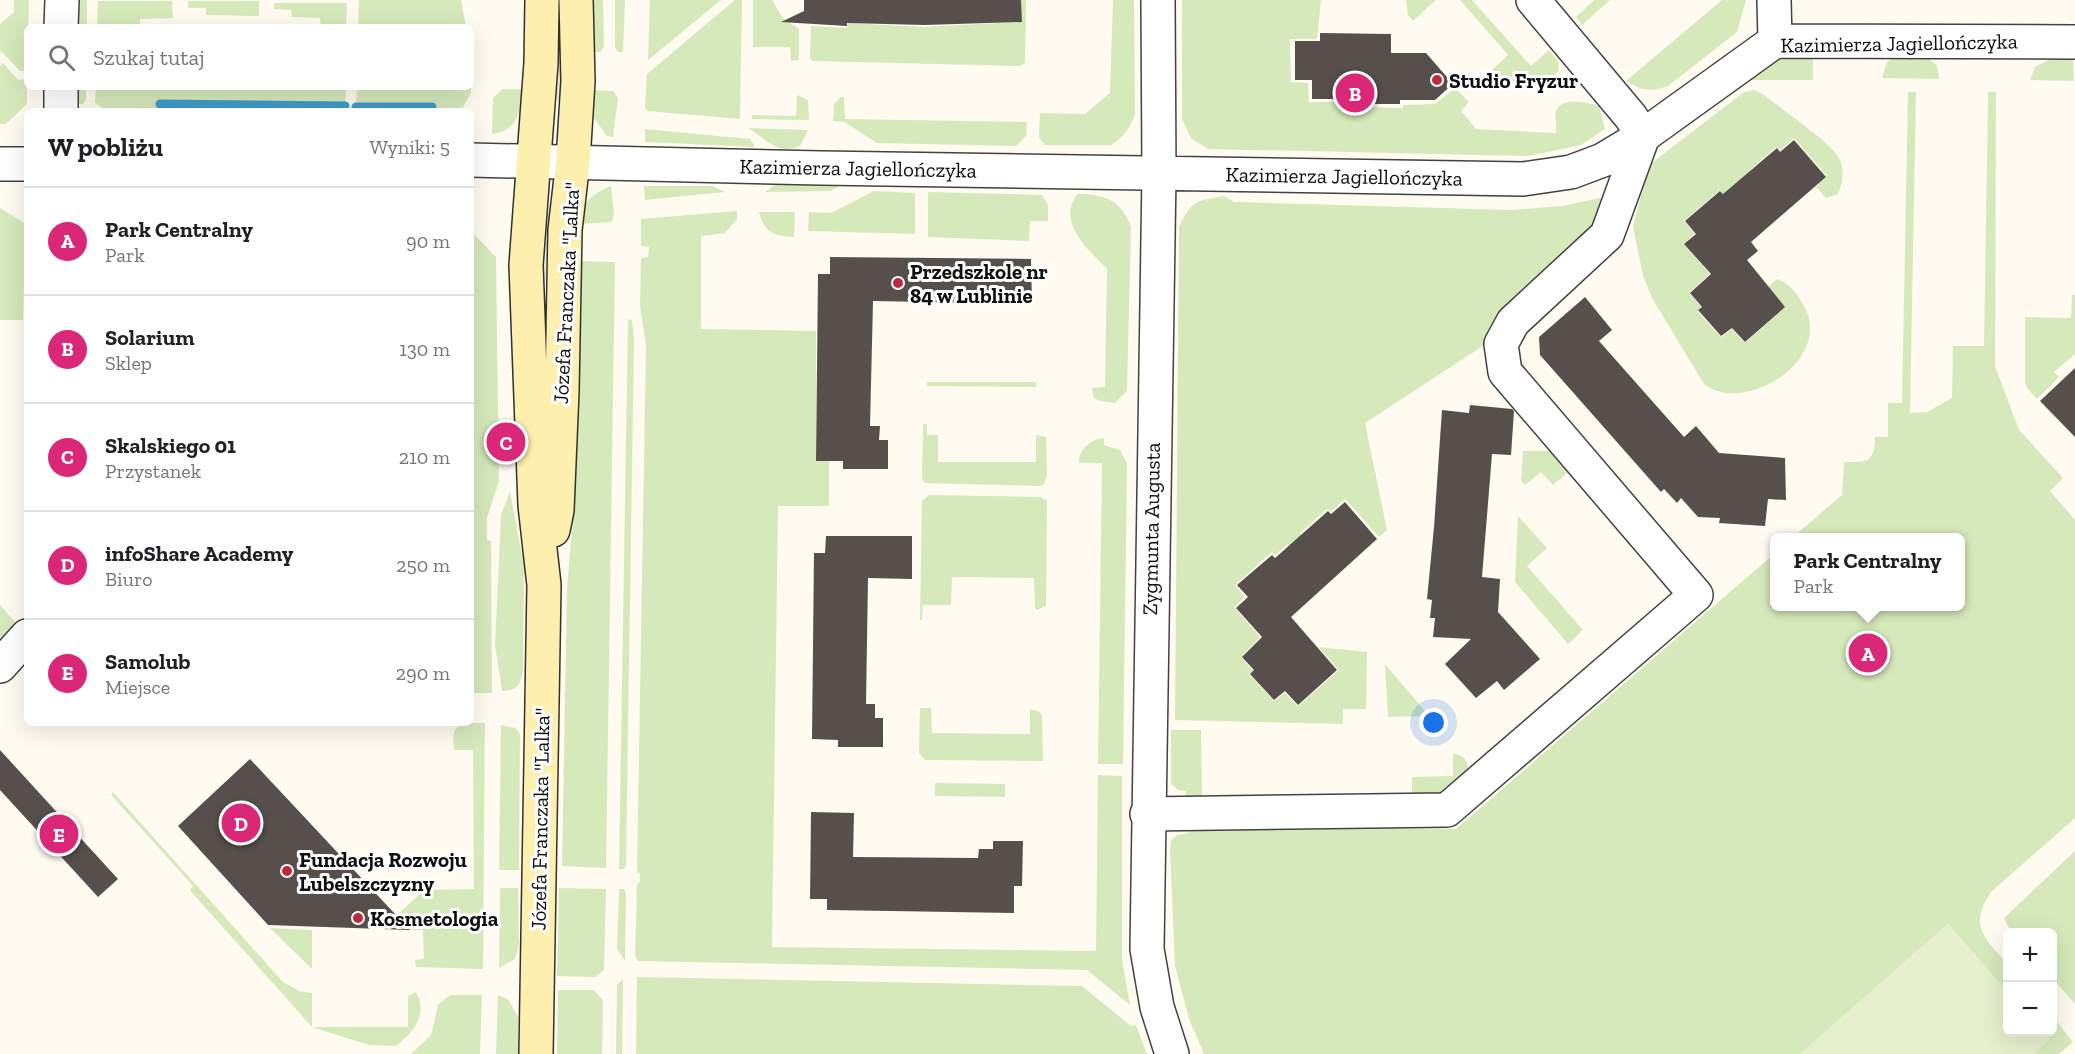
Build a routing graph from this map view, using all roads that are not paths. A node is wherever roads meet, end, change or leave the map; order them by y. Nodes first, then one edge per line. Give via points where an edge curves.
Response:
1 (62, 0) edge
2 (542, 0) edge
3 (576, 0) edge
4 (1158, 0) edge
5 (1533, 0) edge
6 (1774, 0) edge
7 (62, 24) edge
8 (1775, 41) junction
9 (2075, 42) edge
10 (61, 90) edge
11 (60, 108) edge
12 (1643, 136) junction
13 (474, 159) edge
14 (532, 160) junction
15 (573, 161) junction
16 (0, 164) edge
17 (24, 164) edge
18 (1159, 174) junction
19 (544, 585) junction
20 (24, 639) edge
21 (0, 666) edge
22 (1147, 814) junction
23 (536, 1054) edge
24 (1172, 1054) edge

1 - 7 street
2 - 14 street, Józefa Franczaka "Lalka"
3 - 15 street, Józefa Franczaka "Lalka" via 578,81
4 - 18 street, Zygmunta Augusta
5 - 12 street
6 - 8 street
8 - 9 street, Kazimierza Jagiellończyka
8 - 12 street, Kazimierza Jagiellończyka
10 - 11 street
12 - 18 street, Kazimierza Jagiellończyka via 1603,160 1571,172 1523,179
12 - 22 street via 1607,236 1513,322 1501,344 1505,372 1696,596 1447,810
13 - 14 street, Kazimierza Jagiellończyka
14 - 15 street, Kazimierza Jagiellończyka
14 - 19 street, Józefa Franczaka "Lalka" via 527,300 535,505
15 - 18 street, Kazimierza Jagiellończyka
15 - 19 street, Józefa Franczaka "Lalka" via 565,230 557,510
16 - 17 street
18 - 22 street, Zygmunta Augusta
19 - 23 street, Józefa Franczaka "Lalka"
20 - 21 street
22 - 24 street, Zygmunta Augusta via 1147,949 1157,1007

